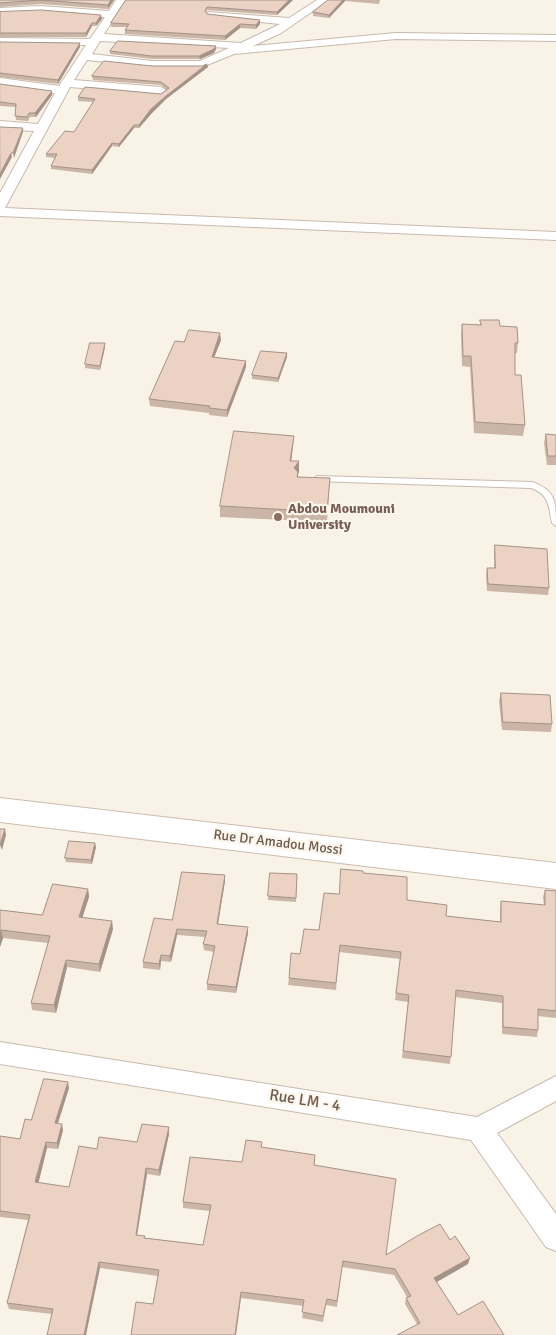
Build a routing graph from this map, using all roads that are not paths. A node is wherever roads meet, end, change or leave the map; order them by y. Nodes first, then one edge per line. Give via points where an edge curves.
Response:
1 (121, 0) edge
2 (324, 0) edge
3 (0, 10) edge
4 (112, 14) junction
5 (212, 14) edge
6 (291, 22) junction
7 (556, 38) edge
8 (94, 39) junction
9 (0, 42) edge
10 (238, 49) junction
11 (83, 56) junction
12 (0, 82) edge
13 (64, 86) junction
14 (161, 91) edge
15 (0, 125) edge
16 (42, 128) junction
17 (0, 206) edge
18 (0, 212) edge
19 (556, 236) edge
20 (309, 479) edge
21 (556, 523) edge
22 (0, 810) edge
23 (556, 876) edge
24 (0, 1053) edge
25 (556, 1088) edge
26 (479, 1129) junction
27 (556, 1237) edge

1 - 4 street
2 - 6 street
3 - 4 street via 41,8
4 - 8 street
5 - 6 street
6 - 10 street
7 - 10 street via 396,36
8 - 9 street
8 - 10 street via 210,43
8 - 11 street
10 - 11 street via 198,65 152,64
11 - 13 street
12 - 13 street
13 - 14 street
13 - 16 street
15 - 16 street
16 - 17 street
18 - 19 street
20 - 21 lane via 532,484 549,492
22 - 23 street, Rue Dr Amadou Mossi
24 - 26 street, Rue LM - 4
25 - 26 street
26 - 27 street

